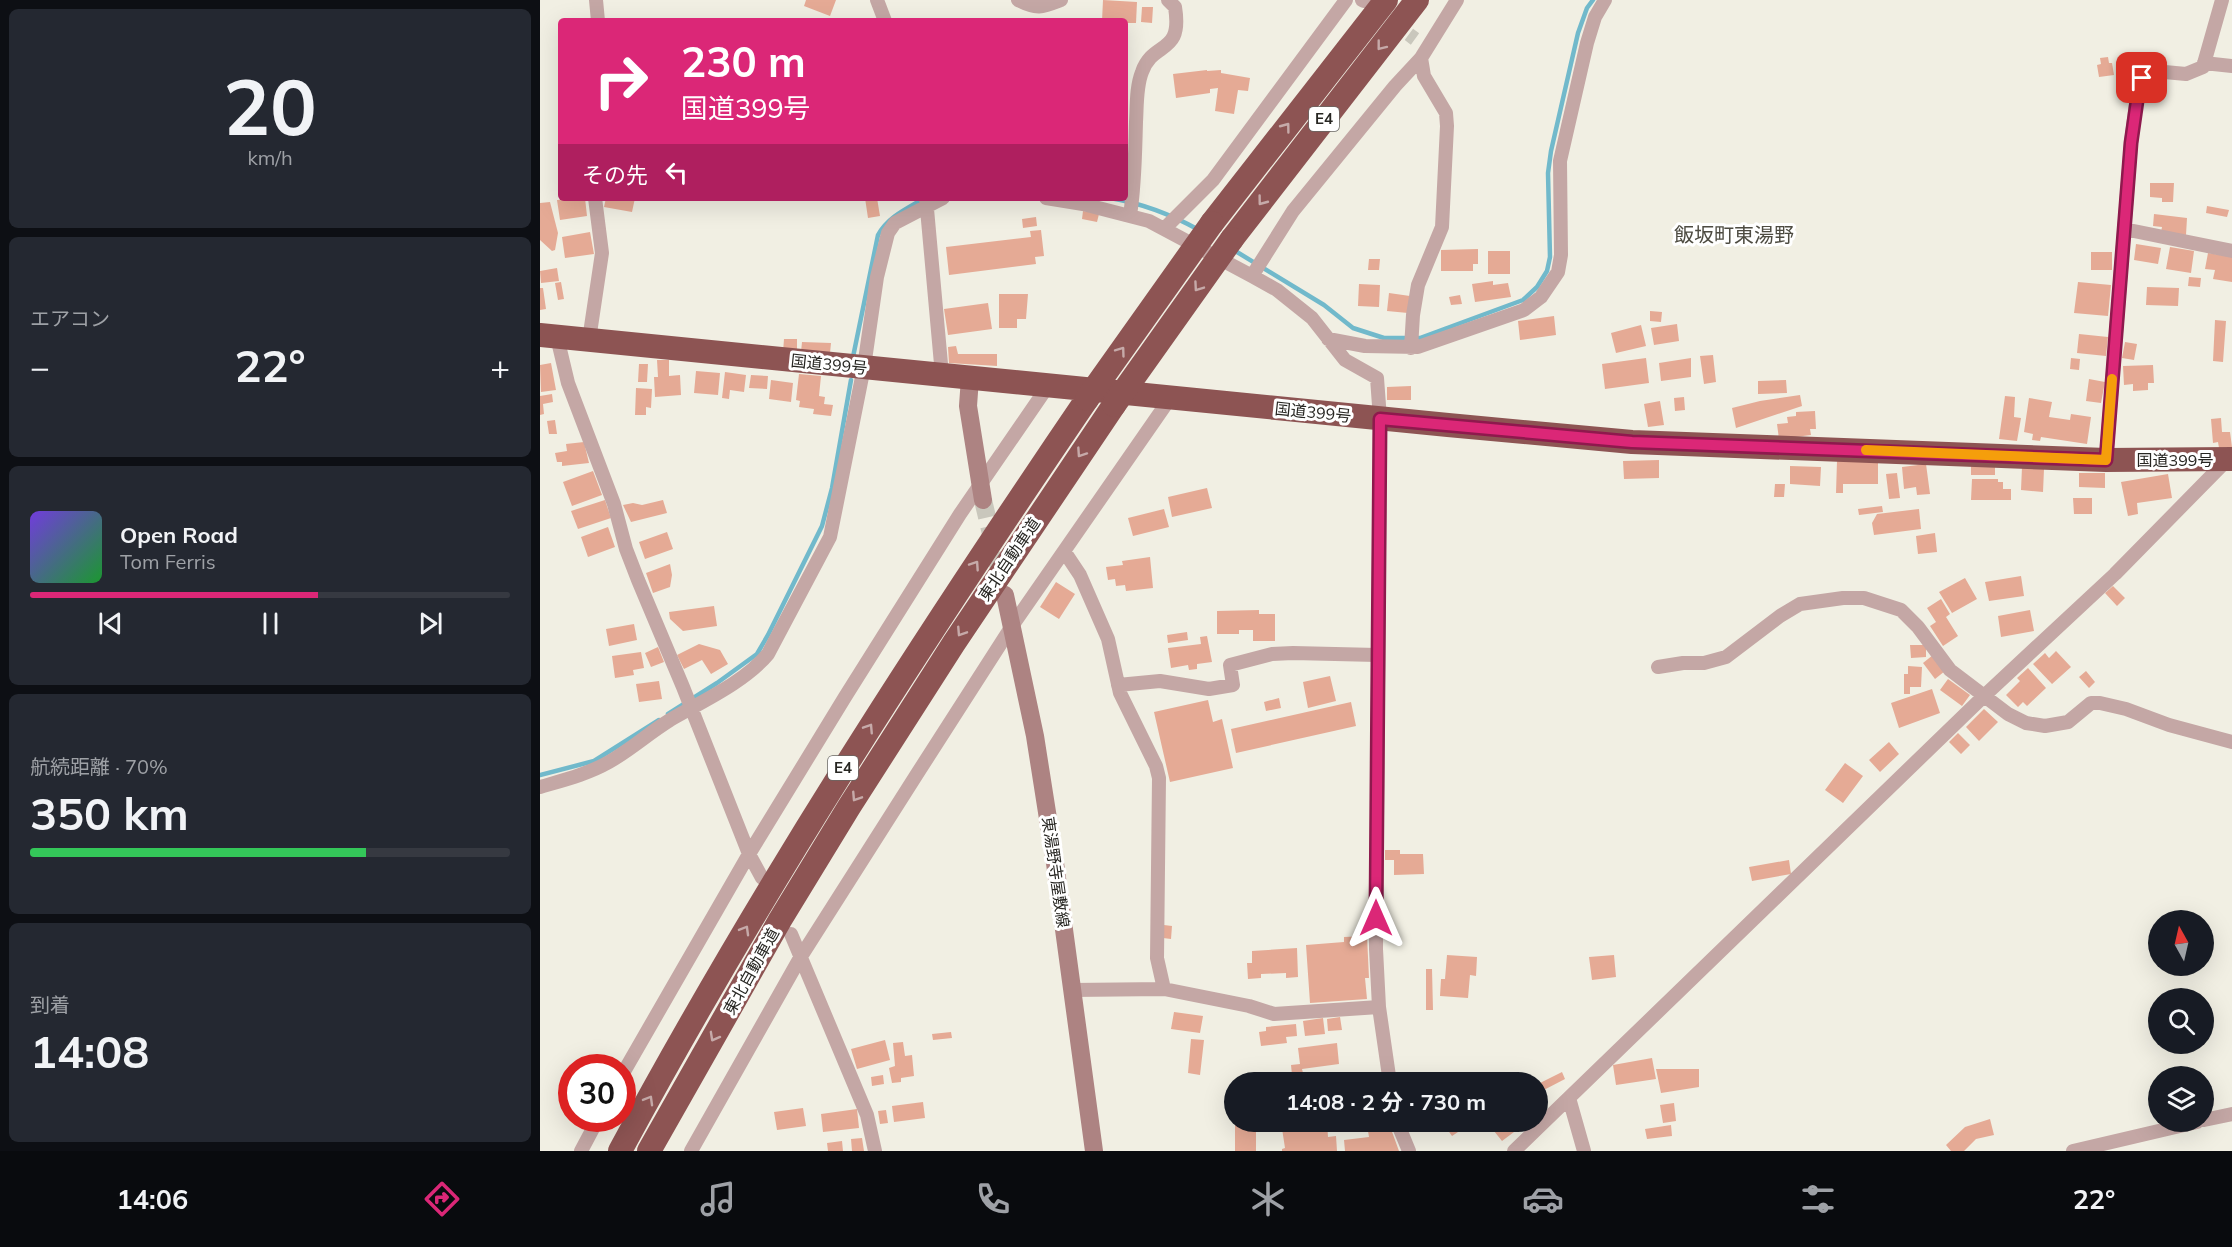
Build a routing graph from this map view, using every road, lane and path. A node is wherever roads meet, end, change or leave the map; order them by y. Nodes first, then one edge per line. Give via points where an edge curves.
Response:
1 (596, 0) edge
2 (878, 0) edge
3 (1018, 0) edge
4 (1061, 0) edge
5 (1168, 0) edge
6 (1346, 0) edge
7 (1371, 0) edge
8 (1417, 0) edge
9 (1457, 0) edge
10 (1605, 0) edge
11 (2222, 0) edge
12 (598, 18) edge
13 (884, 18) edge
14 (1415, 39) tunnel mouth
15 (1424, 53) junction
16 (2204, 63) junction
17 (2232, 66) edge
18 (595, 201) edge
19 (1074, 201) edge
20 (926, 202) edge
21 (1131, 207) junction
22 (1166, 226) junction
23 (2124, 229) junction
24 (2232, 251) edge
25 (1256, 269) junction
26 (549, 336) edge
27 (1328, 339) junction
28 (589, 340) junction
29 (1411, 340) junction
30 (864, 367) junction
31 (942, 375) junction
32 (970, 378) junction
33 (1048, 386) junction
34 (1171, 398) junction
35 (1380, 419) junction
36 (2229, 459) edge
37 (2106, 460) junction
38 (982, 494) junction
39 (1064, 551) junction
40 (1005, 595) tunnel mouth
41 (1012, 626) junction
42 (1377, 655) junction
43 (1658, 667) dead end
44 (1118, 685) junction
45 (1984, 696) junction
46 (691, 707) junction
47 (2232, 742) edge
48 (540, 787) edge
49 (749, 854) junction
50 (762, 878) dead end
51 (792, 934) dead end
52 (800, 958) junction
53 (1164, 989) junction
54 (1072, 990) junction
55 (1379, 1007) junction
56 (634, 1054) edge
57 (1388, 1072) edge
58 (1569, 1098) junction
59 (2232, 1114) edge
60 (2214, 1118) edge
61 (591, 1132) edge
62 (1401, 1132) edge
63 (2154, 1132) edge
64 (581, 1151) edge
65 (620, 1151) edge
66 (650, 1151) edge
67 (691, 1151) edge
68 (875, 1151) edge
69 (1094, 1151) edge
70 (1409, 1151) edge
71 (1514, 1151) edge
72 (1584, 1151) edge
73 (2073, 1151) edge

1 - 12 street
2 - 13 street
3 - 4 street via 1042,8
5 - 21 street via 1175,7 1176,34 1142,71
6 - 22 street via 1213,180
65 -> 7 highway, 東北自動車道 / E4, bridge via 763,898 931,630 1087,399
8 -> 66 highway, 東北自動車道 / E4, bridge via 1232,239 991,586 780,920
9 - 15 street
10 - 29 street via 1587,43 1560,161 1558,272 1541,297 1524,310 1431,343
11 - 16 street
14 - 15 street
15 - 25 street via 1293,211
15 - 29 street via 1424,76 1446,113 1447,126 1442,227 1418,285
16 - 17 street
16 - 23 street via 2195,72 2154,71 2142,78 2133,123
18 - 28 street via 602,254
19 - 21 street
20 - 30 street via 895,223 888,233 877,277
20 - 31 street
21 - 22 street via 1149,221
22 - 25 street
23 - 24 street
23 - 37 street
25 - 27 street via 1312,318
26 - 28 highway, 国道399号
26 - 46 street via 610,493 626,549
27 - 29 street via 1365,346
27 - 35 street via 1345,360 1377,378
28 - 30 highway, 国道399号
30 - 31 highway, 国道399号
30 - 46 street via 830,537 812,576 761,663
31 - 32 highway, 国道399号
32 - 33 highway, 国道399号
32 - 38 main road via 968,406
33 - 34 highway, 国道399号
33 - 38 street
34 - 35 highway, 国道399号
34 - 39 street
35 - 37 highway, 国道399号 via 1632,442
35 - 42 street
36 - 37 highway, 国道399号
36 - 45 street via 2115,574
38 - 49 street via 960,514
39 - 41 street
39 - 44 street via 1080,575 1108,639
40 - 41 main road, 東湯野寺屋敷線
41 - 52 street
41 - 54 main road, 東湯野寺屋敷線 via 1037,748
42 - 44 street via 1272,654 1230,665 1233,685 1209,689 1160,681
42 - 55 street
43 - 45 street via 1726,657 1800,604 1864,598 1900,610 1950,670
44 - 53 street via 1159,778 1157,958
45 - 47 street via 2026,723 2044,726 2068,722 2091,703 2100,702
45 - 58 street
46 - 48 street via 608,763
46 - 49 street
49 - 50 street
49 - 56 street
51 - 52 street
52 - 67 street
52 - 68 street via 867,1115
53 - 54 street
53 - 55 street via 1274,1014
54 - 69 main road, 東湯野寺屋敷線
55 - 57 street
58 - 71 street
58 - 72 street
59 - 60 street
61 - 64 street
62 - 70 street
63 - 73 street

